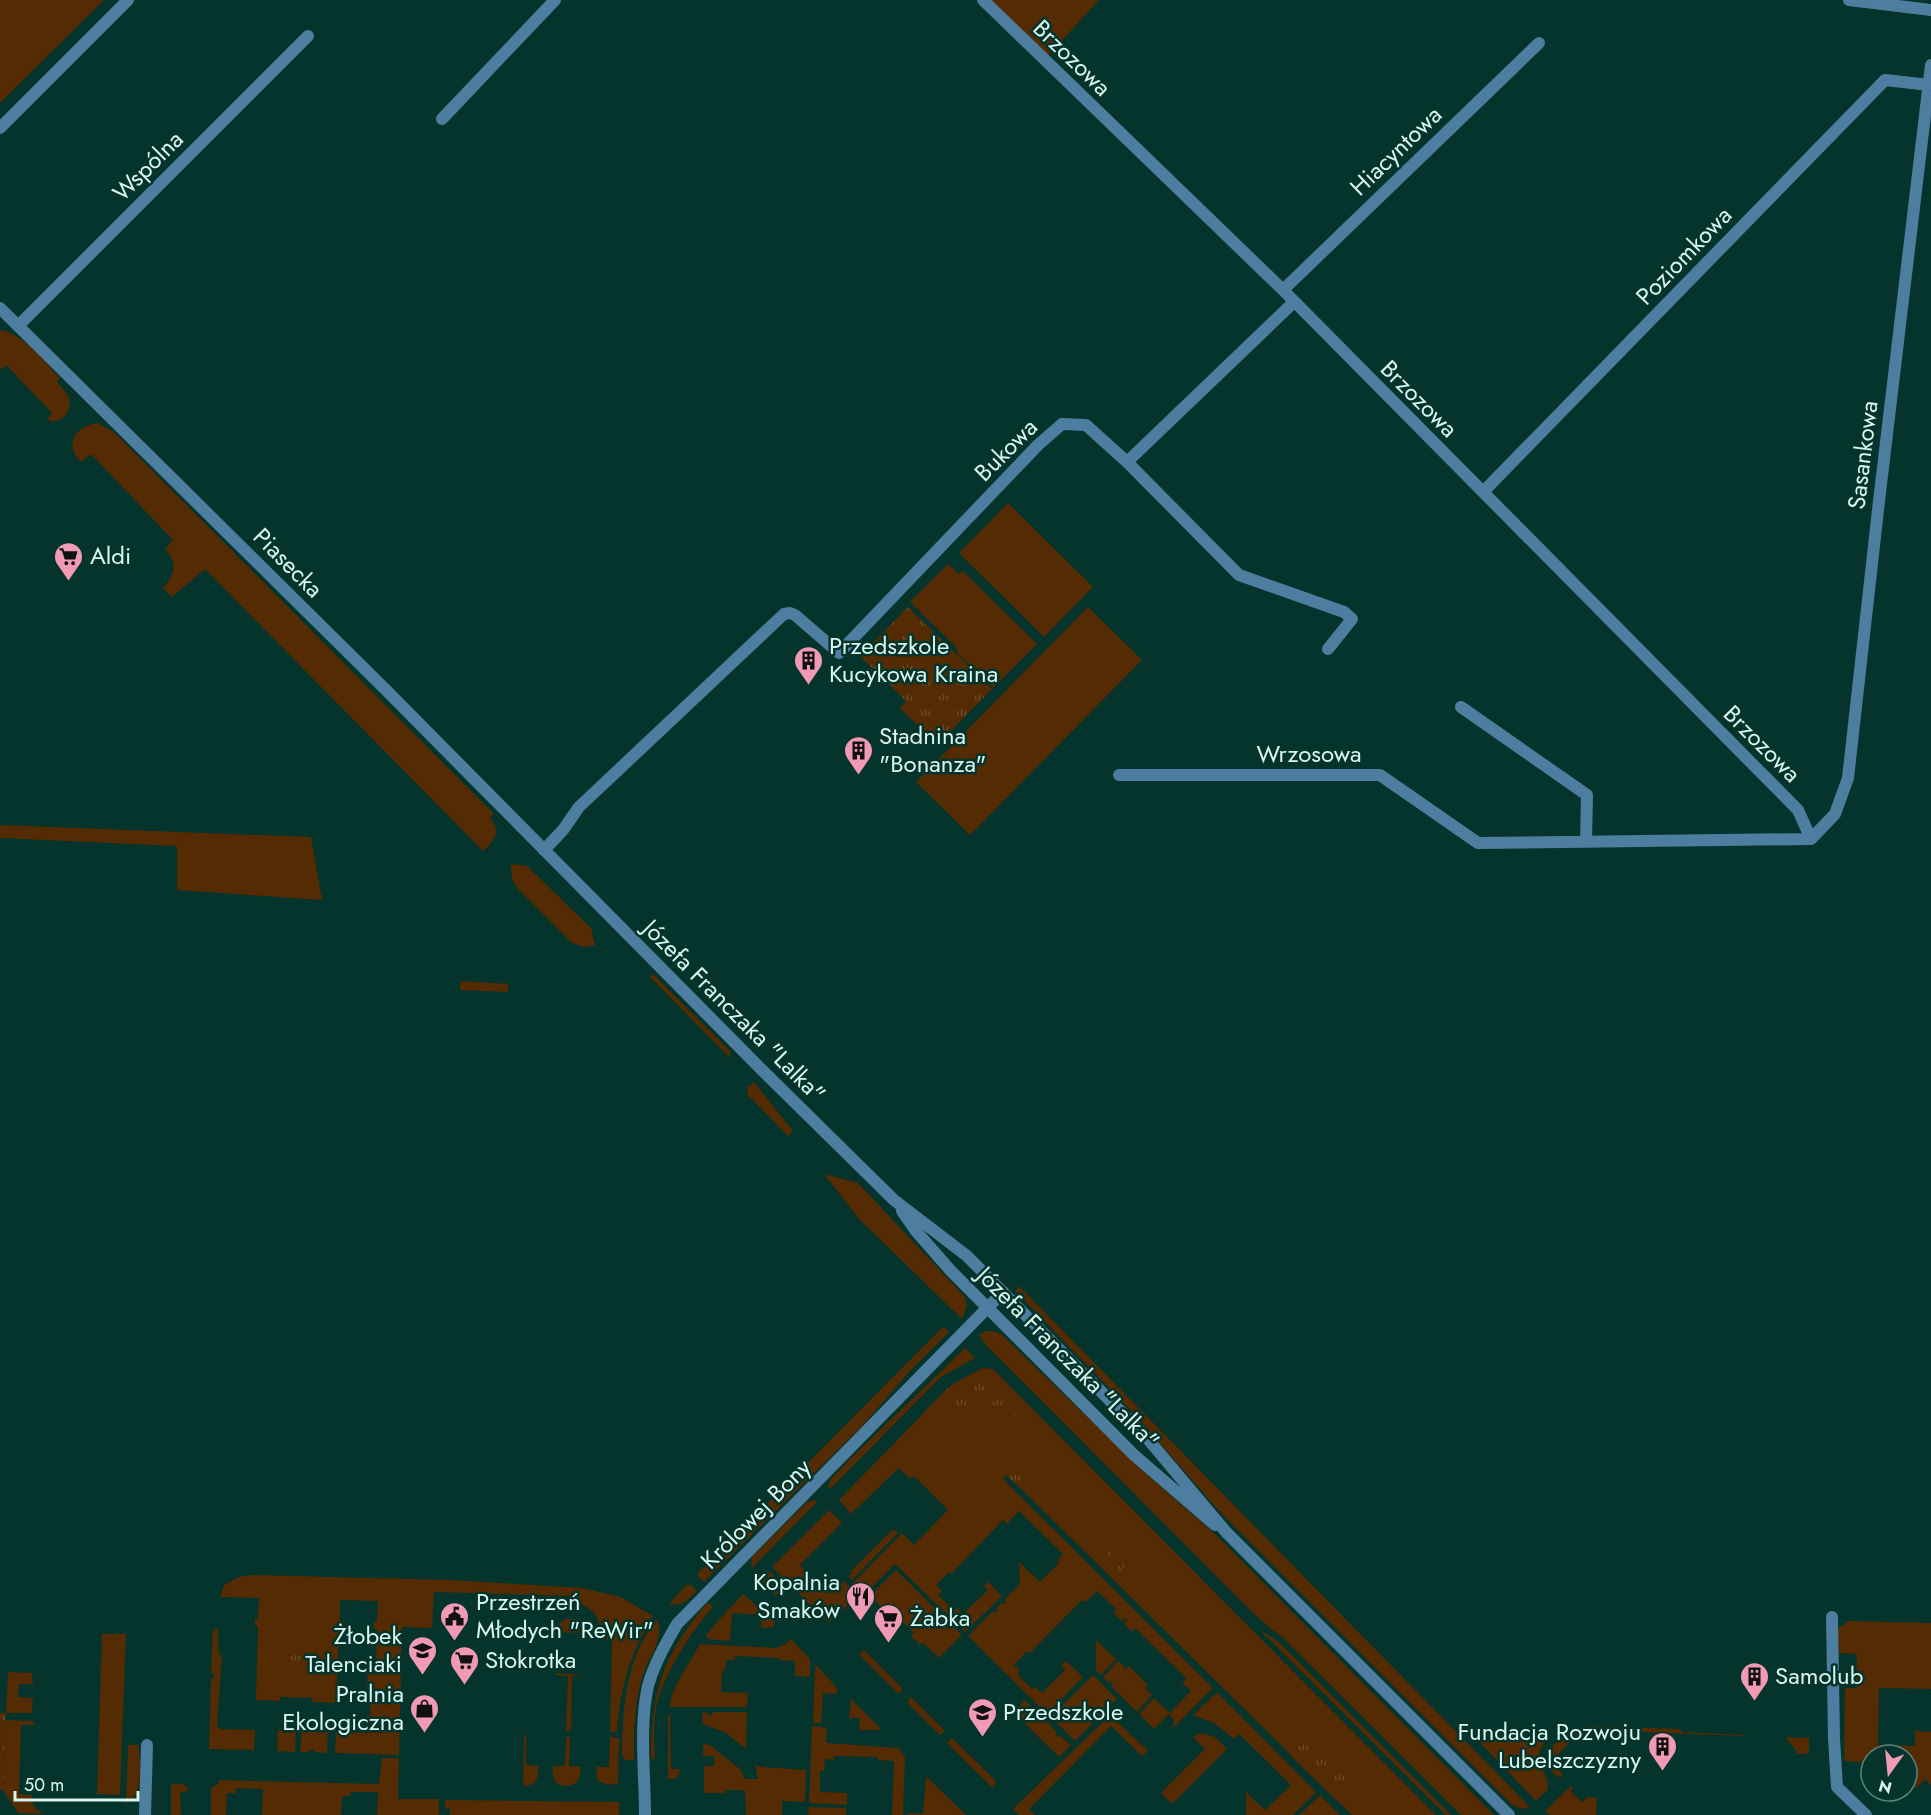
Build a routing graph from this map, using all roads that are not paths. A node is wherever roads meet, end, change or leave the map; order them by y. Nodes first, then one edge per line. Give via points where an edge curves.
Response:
1 (129, 0) edge
2 (555, 0) edge
3 (983, 0) edge
4 (1849, 0) edge
5 (1931, 10) edge
6 (308, 36) dead end
7 (1539, 43) dead end
8 (1931, 65) edge
9 (1929, 85) junction
10 (442, 119) dead end
11 (0, 128) edge
12 (1283, 290) junction
13 (1294, 302) junction
14 (0, 308) edge
15 (18, 326) junction
16 (1127, 462) junction
17 (1482, 492) junction
18 (1328, 649) dead end
19 (1461, 707) dead end
20 (1119, 775) dead end
21 (1811, 839) junction
22 (1586, 842) junction
23 (544, 850) junction
24 (894, 1200) junction
25 (1003, 1292) junction
26 (987, 1308) junction
27 (1226, 1532) junction
28 (1832, 1617) dead end
29 (147, 1745) dead end
30 (145, 1815) edge
31 (645, 1815) edge
32 (1509, 1815) edge
33 (1866, 1815) edge

1 - 11 street
2 - 10 street
3 - 12 street, Brzozowa
4 - 5 street
6 - 15 street, Wspólna
7 - 12 street, Hiacyntowa
8 - 9 street, Sasankowa
9 - 17 street, Poziomkowa via 1885,80
9 - 21 street, Sasankowa via 1848,778 1835,814
12 - 13 street, Brzozowa
13 - 16 street
13 - 17 street, Brzozowa
14 - 15 street, Piasecka
15 - 23 street, Piasecka
16 - 18 street, Bukowa via 1239,575 1344,612 1353,619
16 - 23 street, Bukowa via 1086,425 1062,424 838,653 795,615 784,614 579,807
17 - 21 street, Brzozowa via 1798,810
19 - 22 street via 1587,795
20 - 22 street, Wrzosowa via 1380,775 1479,843
21 - 22 street, Wrzosowa
23 - 24 street, Józefa Franczaka "Lalka"
24 - 25 street, Józefa Franczaka "Lalka" via 967,1256
24 - 26 street, Józefa Franczaka "Lalka" via 916,1231
25 - 26 street, Królowej Bony
25 - 27 street, Józefa Franczaka "Lalka" via 1147,1438
26 - 27 street, Józefa Franczaka "Lalka" via 1134,1455
26 - 31 street, Królowej Bony via 677,1624 658,1658 648,1687 644,1718
27 - 32 street, Józefa Franczaka "Lalka"
28 - 33 street via 1837,1787
29 - 30 street

